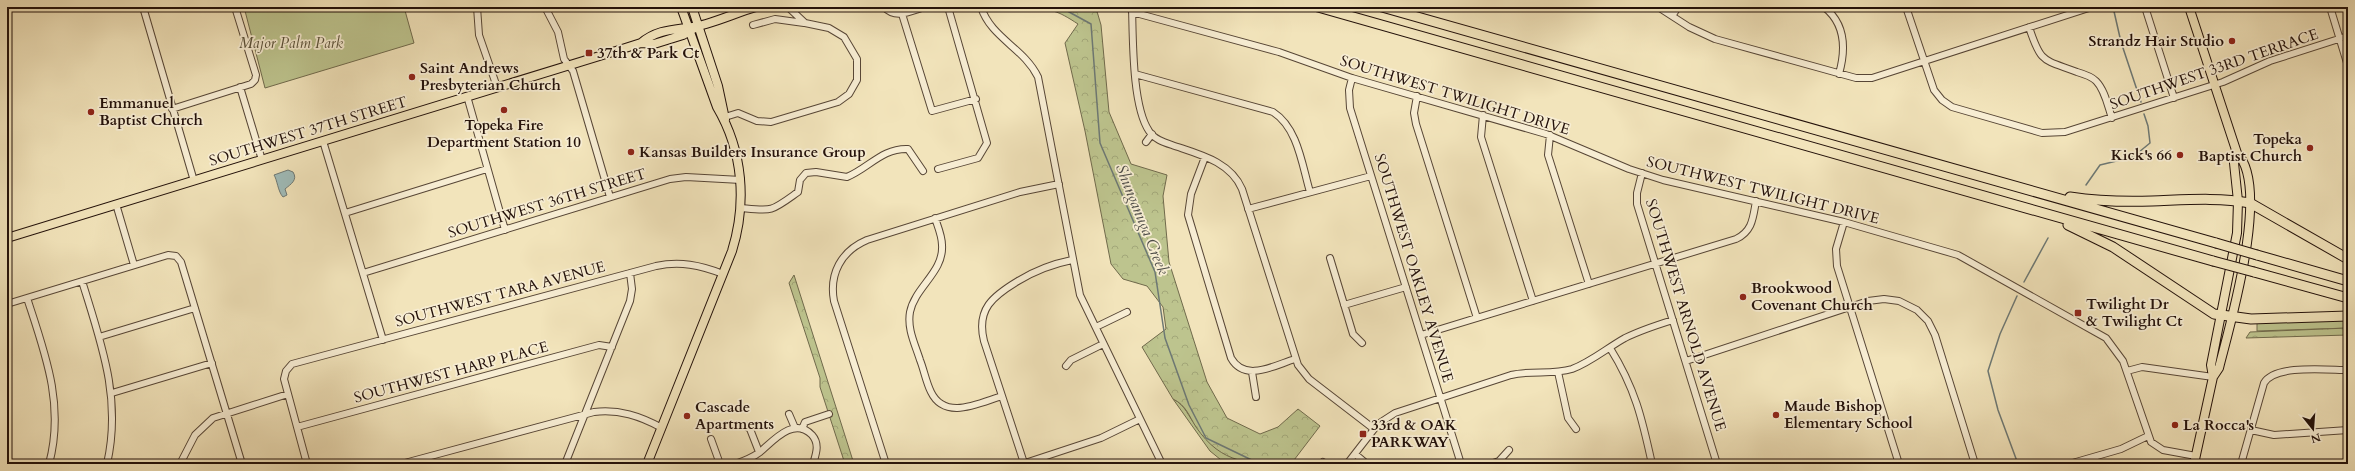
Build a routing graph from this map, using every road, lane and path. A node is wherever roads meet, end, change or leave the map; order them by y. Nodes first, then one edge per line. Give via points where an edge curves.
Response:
1 (48, 7) edge
2 (66, 7) edge
3 (143, 7) edge
4 (235, 7) edge
5 (477, 7) edge
6 (545, 7) edge
7 (681, 7) edge
8 (692, 7) edge
9 (756, 7) edge
10 (788, 7) edge
11 (884, 7) edge
12 (925, 7) edge
13 (948, 7) edge
14 (981, 7) edge
15 (1318, 7) edge
16 (1382, 7) edge
17 (1658, 7) edge
18 (1678, 7) edge
19 (1824, 7) edge
20 (1906, 7) edge
21 (2092, 7) edge
22 (2145, 7) edge
23 (2189, 7) edge
24 (2330, 7) edge
25 (1132, 9) edge
26 (902, 14) junction
27 (1672, 16) junction
28 (808, 24) junction
29 (753, 25) dead end
30 (698, 26) junction
31 (2029, 27) junction
32 (689, 29) junction
33 (2348, 36) edge
34 (2340, 39) junction
35 (1924, 62) junction
36 (569, 65) junction
37 (2348, 66) edge
38 (1136, 74) junction
39 (1839, 74) junction
40 (1352, 78) junction
41 (2214, 85) junction
42 (240, 87) junction
43 (497, 87) junction
44 (467, 96) junction
45 (1417, 96) junction
46 (2174, 98) junction
47 (976, 99) junction
48 (172, 109) junction
49 (1482, 115) junction
50 (2112, 118) junction
51 (725, 119) junction
52 (1152, 134) junction
53 (1550, 135) junction
54 (323, 141) junction
55 (1146, 142) dead end
56 (2237, 153) junction
57 (1205, 157) junction
58 (262, 160) junction
59 (487, 169) junction
60 (938, 169) dead end
61 (923, 171) dead end
62 (1642, 173) junction
63 (1371, 176) junction
64 (741, 180) junction
65 (194, 181) junction
66 (1059, 184) junction
67 (2025, 190) junction
68 (1310, 192) junction
69 (610, 197) junction
70 (1756, 201) junction
71 (2238, 201) junction
72 (2250, 203) junction
73 (116, 204) junction
74 (2020, 206) junction
75 (741, 208) junction
76 (1248, 209) junction
77 (345, 213) junction
78 (936, 218) junction
79 (1844, 222) junction
80 (505, 230) junction
81 (7, 238) edge
82 (1330, 258) dead end
83 (2348, 259) edge
84 (1072, 260) junction
85 (1656, 264) junction
86 (134, 265) junction
87 (363, 273) junction
88 (630, 273) junction
89 (723, 274) junction
90 (82, 281) junction
91 (2348, 281) edge
92 (1589, 284) junction
93 (1406, 287) junction
94 (27, 298) junction
95 (2348, 298) edge
96 (1533, 301) junction
97 (7, 304) edge
98 (1344, 305) junction
99 (1850, 307) junction
100 (195, 308) junction
101 (1127, 312) dead end
102 (2220, 316) junction
103 (2348, 316) edge
104 (1477, 318) junction
105 (2232, 318) junction
106 (1674, 320) junction
107 (1096, 327) junction
108 (1421, 335) junction
109 (99, 337) junction
110 (383, 340) junction
111 (1362, 343) dead end
112 (1103, 344) junction
113 (612, 347) junction
114 (1610, 348) junction
115 (1295, 359) junction
116 (1686, 361) junction
117 (212, 363) junction
118 (1066, 366) dead end
119 (2348, 370) edge
120 (2127, 371) junction
121 (1252, 372) junction
122 (1558, 372) junction
123 (2213, 377) junction
124 (112, 393) junction
125 (288, 394) junction
126 (1002, 396) junction
127 (1256, 397) dead end
128 (1440, 398) junction
129 (226, 412) junction
130 (585, 414) junction
131 (790, 414) dead end
132 (829, 414) dead end
133 (1140, 419) junction
134 (746, 426) dead end
135 (297, 427) junction
136 (662, 428) junction
137 (794, 428) junction
138 (802, 429) junction
139 (1374, 429) junction
140 (1576, 429) dead end
141 (2251, 430) junction
142 (2348, 430) edge
143 (2148, 436) junction
144 (711, 439) dead end
145 (1509, 450) dead end
146 (759, 452) junction
147 (1354, 454) junction
148 (2195, 460) edge
149 (745, 462) edge
150 (49, 464) edge
151 (107, 464) edge
152 (180, 464) edge
153 (242, 464) edge
154 (307, 464) edge
155 (401, 464) edge
156 (565, 464) edge
157 (647, 464) edge
158 (720, 464) edge
159 (735, 464) edge
160 (813, 464) edge
161 (886, 464) edge
162 (1023, 464) edge
163 (1162, 464) edge
164 (1347, 464) edge
165 (1367, 464) edge
166 (1461, 464) edge
167 (1490, 464) edge
168 (1652, 464) edge
169 (1717, 464) edge
170 (1899, 464) edge
171 (1975, 464) edge
172 (2069, 464) edge
173 (2241, 464) edge

1 - 2 street
3 - 48 street
4 - 42 street via 256,78 251,84
5 - 43 street via 479,36
6 - 36 street via 558,32 564,59
7 - 32 main road
8 - 30 main road
9 - 30 main road, SOUTHWEST 37TH STREET
10 - 28 street via 799,19
11 - 26 street
12 - 26 street
13 - 47 street
14 - 66 street via 998,36 1023,54 1038,77
15 - 74 highway
16 - 67 highway
17 - 27 street
18 - 27 street
19 - 39 street via 1838,22 1843,38 1844,53
20 - 35 street, SOUTHWEST 33RD TERRACE
21 - 31 street
22 - 46 street
23 - 41 main road
24 - 34 street
25 - 38 street
25 - 40 street, SOUTHWEST TWILIGHT DRIVE via 1279,52
26 - 47 street via 932,111
27 - 39 street via 1715,39
28 - 29 street via 775,19
28 - 51 street via 835,30 852,48 858,69 857,80 849,94 838,102 771,122 757,121 738,113
30 - 32 main road, SOUTHWEST 37TH STREET
30 - 51 main road via 718,86
31 - 35 street
31 - 50 street via 2036,49 2045,60 2085,74 2097,82
32 - 36 main road, SOUTHWEST 37TH STREET via 678,27 649,36 641,43
32 - 51 main road via 717,108
33 - 34 street, SOUTHWEST 33RD TERRACE
34 - 37 street
34 - 41 street, SOUTHWEST 33RD TERRACE via 2265,62
35 - 39 street via 1872,78
35 - 50 street, SOUTHWEST 33RD TERRACE via 1934,90 1952,107 2042,132 2066,132
36 - 43 main road, SOUTHWEST 37TH STREET
36 - 69 street via 573,71
38 - 52 street via 1140,108 1146,126
38 - 68 street via 1273,112 1292,133
40 - 45 street, SOUTHWEST TWILIGHT DRIVE
40 - 63 street, SOUTHWEST OAKLEY AVENUE via 1349,104
41 - 46 street, SOUTHWEST 33RD TERRACE
41 - 56 main road
42 - 48 street
42 - 58 street
43 - 44 main road, SOUTHWEST 37TH STREET
44 - 54 main road, SOUTHWEST 37TH STREET
44 - 59 street
45 - 49 street, SOUTHWEST TWILIGHT DRIVE
45 - 104 street via 1414,119
46 - 50 street, SOUTHWEST 33RD TERRACE
47 - 60 street via 987,139 986,147 978,158
48 - 65 street
49 - 53 street, SOUTHWEST TWILIGHT DRIVE
49 - 96 street via 1481,137
51 - 64 main road
52 - 55 street
52 - 57 street via 1162,141
53 - 62 street, SOUTHWEST TWILIGHT DRIVE
53 - 92 street via 1548,155
54 - 58 main road, SOUTHWEST 37TH STREET
54 - 77 street
56 - 71 main road via 2234,163
56 - 72 main road via 2243,159 2246,168
57 - 76 street via 1226,168 1236,177
57 - 121 street via 1189,201 1189,223 1231,358 1240,368
58 - 65 main road, SOUTHWEST 37TH STREET
59 - 77 street
59 - 80 street
61 - 75 street via 908,150 895,150 877,157 847,177 806,173 800,180 798,192 775,208 764,211
62 - 70 street, SOUTHWEST TWILIGHT DRIVE via 1685,186
62 - 85 street, SOUTHWEST ARNOLD AVENUE via 1637,199
63 - 68 street
63 - 93 street, SOUTHWEST OAKLEY AVENUE
64 - 69 street, SOUTHWEST 36TH STREET via 677,177
64 - 75 main road
65 - 73 main road, SOUTHWEST 37TH STREET
66 - 78 street via 1020,192
66 - 84 street
67 - 71 highway via 2109,201
67 - 91 highway, bridge
68 - 76 street
69 - 80 street, SOUTHWEST 36TH STREET
70 - 79 street, SOUTHWEST TWILIGHT DRIVE
70 - 85 street via 1751,226 1742,236
71 - 72 highway
71 - 102 main road via 2236,237
72 - 83 highway
72 - 105 main road via 2247,243
73 - 81 main road, SOUTHWEST 37TH STREET
73 - 86 street
74 - 95 highway, bridge
74 - 102 highway via 2091,235
75 - 89 main road via 738,232
76 - 115 street
77 - 87 street
78 - 126 street via 942,256 936,270 915,297 910,315 911,332 930,391 939,402 954,409 966,408
78 - 161 street via 866,240 847,253 835,273 834,301
79 - 99 street via 1836,255
79 - 120 street, SOUTHWEST TWILIGHT DRIVE via 1946,251 1968,260 2106,338 2118,352
80 - 87 street, SOUTHWEST 36TH STREET
82 - 98 street
84 - 107 street via 1080,295
84 - 126 street via 1037,270 1001,291 987,307 983,335
85 - 92 street
85 - 106 street, SOUTHWEST ARNOLD AVENUE
86 - 90 street
86 - 100 street via 168,255 176,256 181,262
87 - 110 street
88 - 89 street, SOUTHWEST TARA AVENUE via 675,263 697,265
88 - 110 street, SOUTHWEST TARA AVENUE
88 - 113 street via 630,301
89 - 136 main road
90 - 94 street
90 - 109 street
92 - 96 street
93 - 98 street
93 - 108 street, SOUTHWEST OAKLEY AVENUE
94 - 97 street
94 - 150 street via 47,358 54,391 56,429
96 - 104 street
98 - 111 street via 1355,338
99 - 116 street
99 - 170 street
99 - 171 street via 1875,300 1898,301 1921,313 1935,335
100 - 109 street
100 - 117 street
101 - 107 street
102 - 105 highway
102 - 123 main road via 2211,365
103 - 105 highway
104 - 108 street
105 - 123 main road via 2219,368
106 - 114 street via 1638,332
106 - 116 street, SOUTHWEST ARNOLD AVENUE
107 - 112 street
108 - 128 street, SOUTHWEST OAKLEY AVENUE
109 - 124 street
110 - 125 street, SOUTHWEST TARA AVENUE via 296,363 287,370 284,379
112 - 118 street via 1071,360
112 - 133 street
113 - 130 street
113 - 135 street, SOUTHWEST HARP PLACE via 599,345
114 - 122 street via 1585,363
114 - 168 street via 1637,401
115 - 121 street
115 - 139 street via 1309,379
116 - 169 street, SOUTHWEST ARNOLD AVENUE
117 - 124 street
117 - 129 street
119 - 141 street via 2283,371 2272,375 2264,383
120 - 123 street via 2142,366
120 - 143 street, SOUTHWEST TWILIGHT DRIVE
121 - 127 street
122 - 128 street via 1512,374
122 - 140 street via 1568,418
123 - 148 main road
124 - 151 street via 113,425
125 - 129 street
125 - 135 street
126 - 162 street
128 - 139 street via 1395,413
128 - 166 street, SOUTHWEST OAKLEY AVENUE
129 - 152 street via 209,421 198,431
129 - 153 street
130 - 136 street via 603,411 622,412
130 - 155 street
130 - 156 street
131 - 137 street
132 - 138 street via 805,422
133 - 162 street via 1100,438
133 - 163 street
134 - 146 street via 750,429
135 - 154 street
136 - 157 main road
137 - 138 street
137 - 146 street via 774,438
138 - 160 street via 812,435 816,443 817,452
139 - 147 street
141 - 142 street via 2274,435
141 - 173 street
143 - 148 street via 2159,448
143 - 172 street via 2121,449
144 - 158 street
145 - 167 street via 1499,461
146 - 149 street
147 - 164 street
147 - 165 street
149 - 159 street

